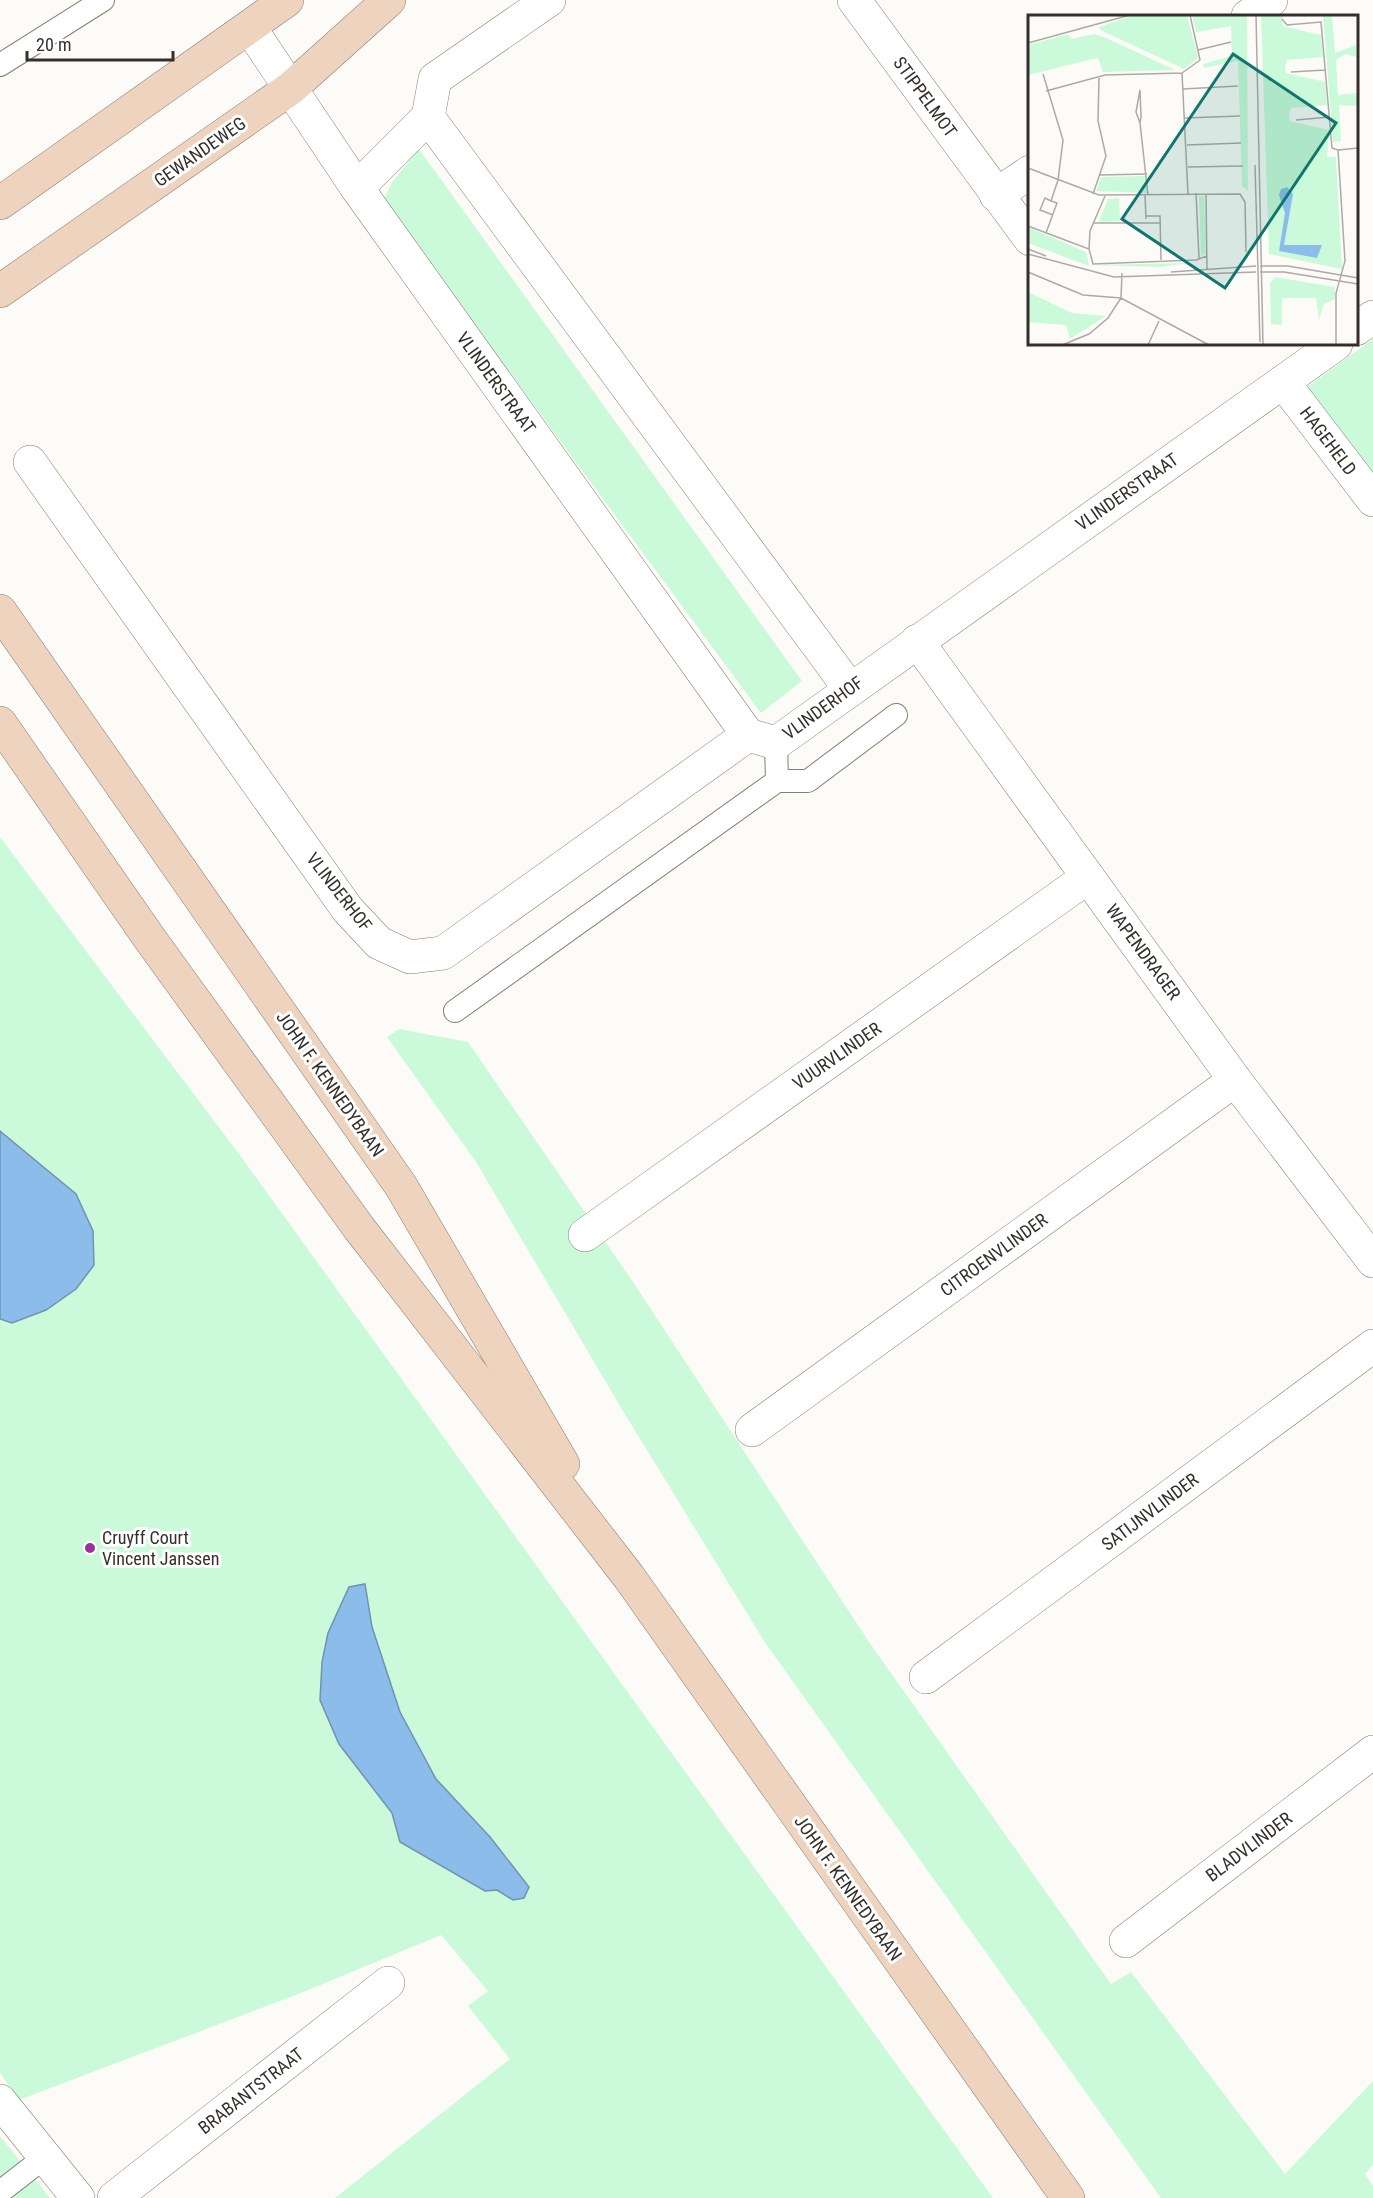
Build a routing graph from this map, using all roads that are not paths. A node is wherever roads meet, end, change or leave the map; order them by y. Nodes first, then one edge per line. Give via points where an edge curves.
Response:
1 (103, 0) edge
2 (287, 0) edge
3 (389, 0) edge
4 (549, 0) edge
5 (854, 0) edge
6 (1271, 0) edge
7 (1249, 15) edge
8 (250, 27) junction
9 (0, 65) edge
10 (291, 88) junction
11 (428, 117) junction
12 (1028, 173) edge
13 (357, 188) junction
14 (996, 195) junction
15 (0, 203) edge
16 (1028, 238) edge
17 (0, 291) edge
18 (1373, 317) edge
19 (1358, 328) edge
20 (1334, 345) edge
21 (1294, 363) edge
22 (30, 462) dead end
23 (1373, 501) edge
24 (0, 611) edge
25 (917, 641) junction
26 (850, 689) junction
27 (896, 715) dead end
28 (0, 723) edge
29 (762, 739) junction
30 (777, 781) junction
31 (1088, 878) junction
32 (455, 1011) dead end
33 (1235, 1080) junction
34 (585, 1235) dead end
35 (1373, 1261) edge
36 (1373, 1346) edge
37 (752, 1430) dead end
38 (629, 1577) junction
39 (926, 1677) dead end
40 (1373, 1752) edge
41 (1126, 1941) dead end
42 (388, 1983) dead end
43 (0, 2101) edge
44 (45, 2157) junction
45 (0, 2192) edge
46 (78, 2198) edge
47 (114, 2198) edge
48 (1068, 2198) edge

1 - 9 lane
2 - 8 main road
3 - 10 main road, GEWANDEWEG
4 - 11 street via 435,79
5 - 14 street, STIPPELMOT
6 - 7 street
8 - 10 street, VLINDERSTRAAT
8 - 15 main road
10 - 13 street, VLINDERSTRAAT
10 - 17 main road, GEWANDEWEG
11 - 13 street
11 - 26 street
12 - 14 street
13 - 29 street, VLINDERSTRAAT
14 - 16 street, STIPPELMOT
18 - 19 street
20 - 21 street, VLINDERSTRAAT
21 - 23 street, HAGEHELD
21 - 25 street, VLINDERSTRAAT
22 - 29 street, VLINDERHOF via 348,910 379,943 410,957 443,953
24 - 38 main road, JOHN F. KENNEDYBAAN via 401,1186
25 - 26 street, VLINDERHOF
25 - 31 street, WAPENDRAGER
26 - 29 street, VLINDERHOF
27 - 30 lane via 808,781
28 - 38 main road, JOHN F. KENNEDYBAAN via 358,1228
29 - 30 lane
30 - 32 lane
31 - 33 street, WAPENDRAGER
31 - 34 street, VUURVLINDER
33 - 35 street, WAPENDRAGER
33 - 37 street, CITROENVLINDER
36 - 39 street, SATIJNVLINDER
38 - 48 main road, JOHN F. KENNEDYBAAN
40 - 41 street, BLADVLINDER
42 - 47 street, BRABANTSTRAAT
43 - 44 street
44 - 45 lane
44 - 46 street

